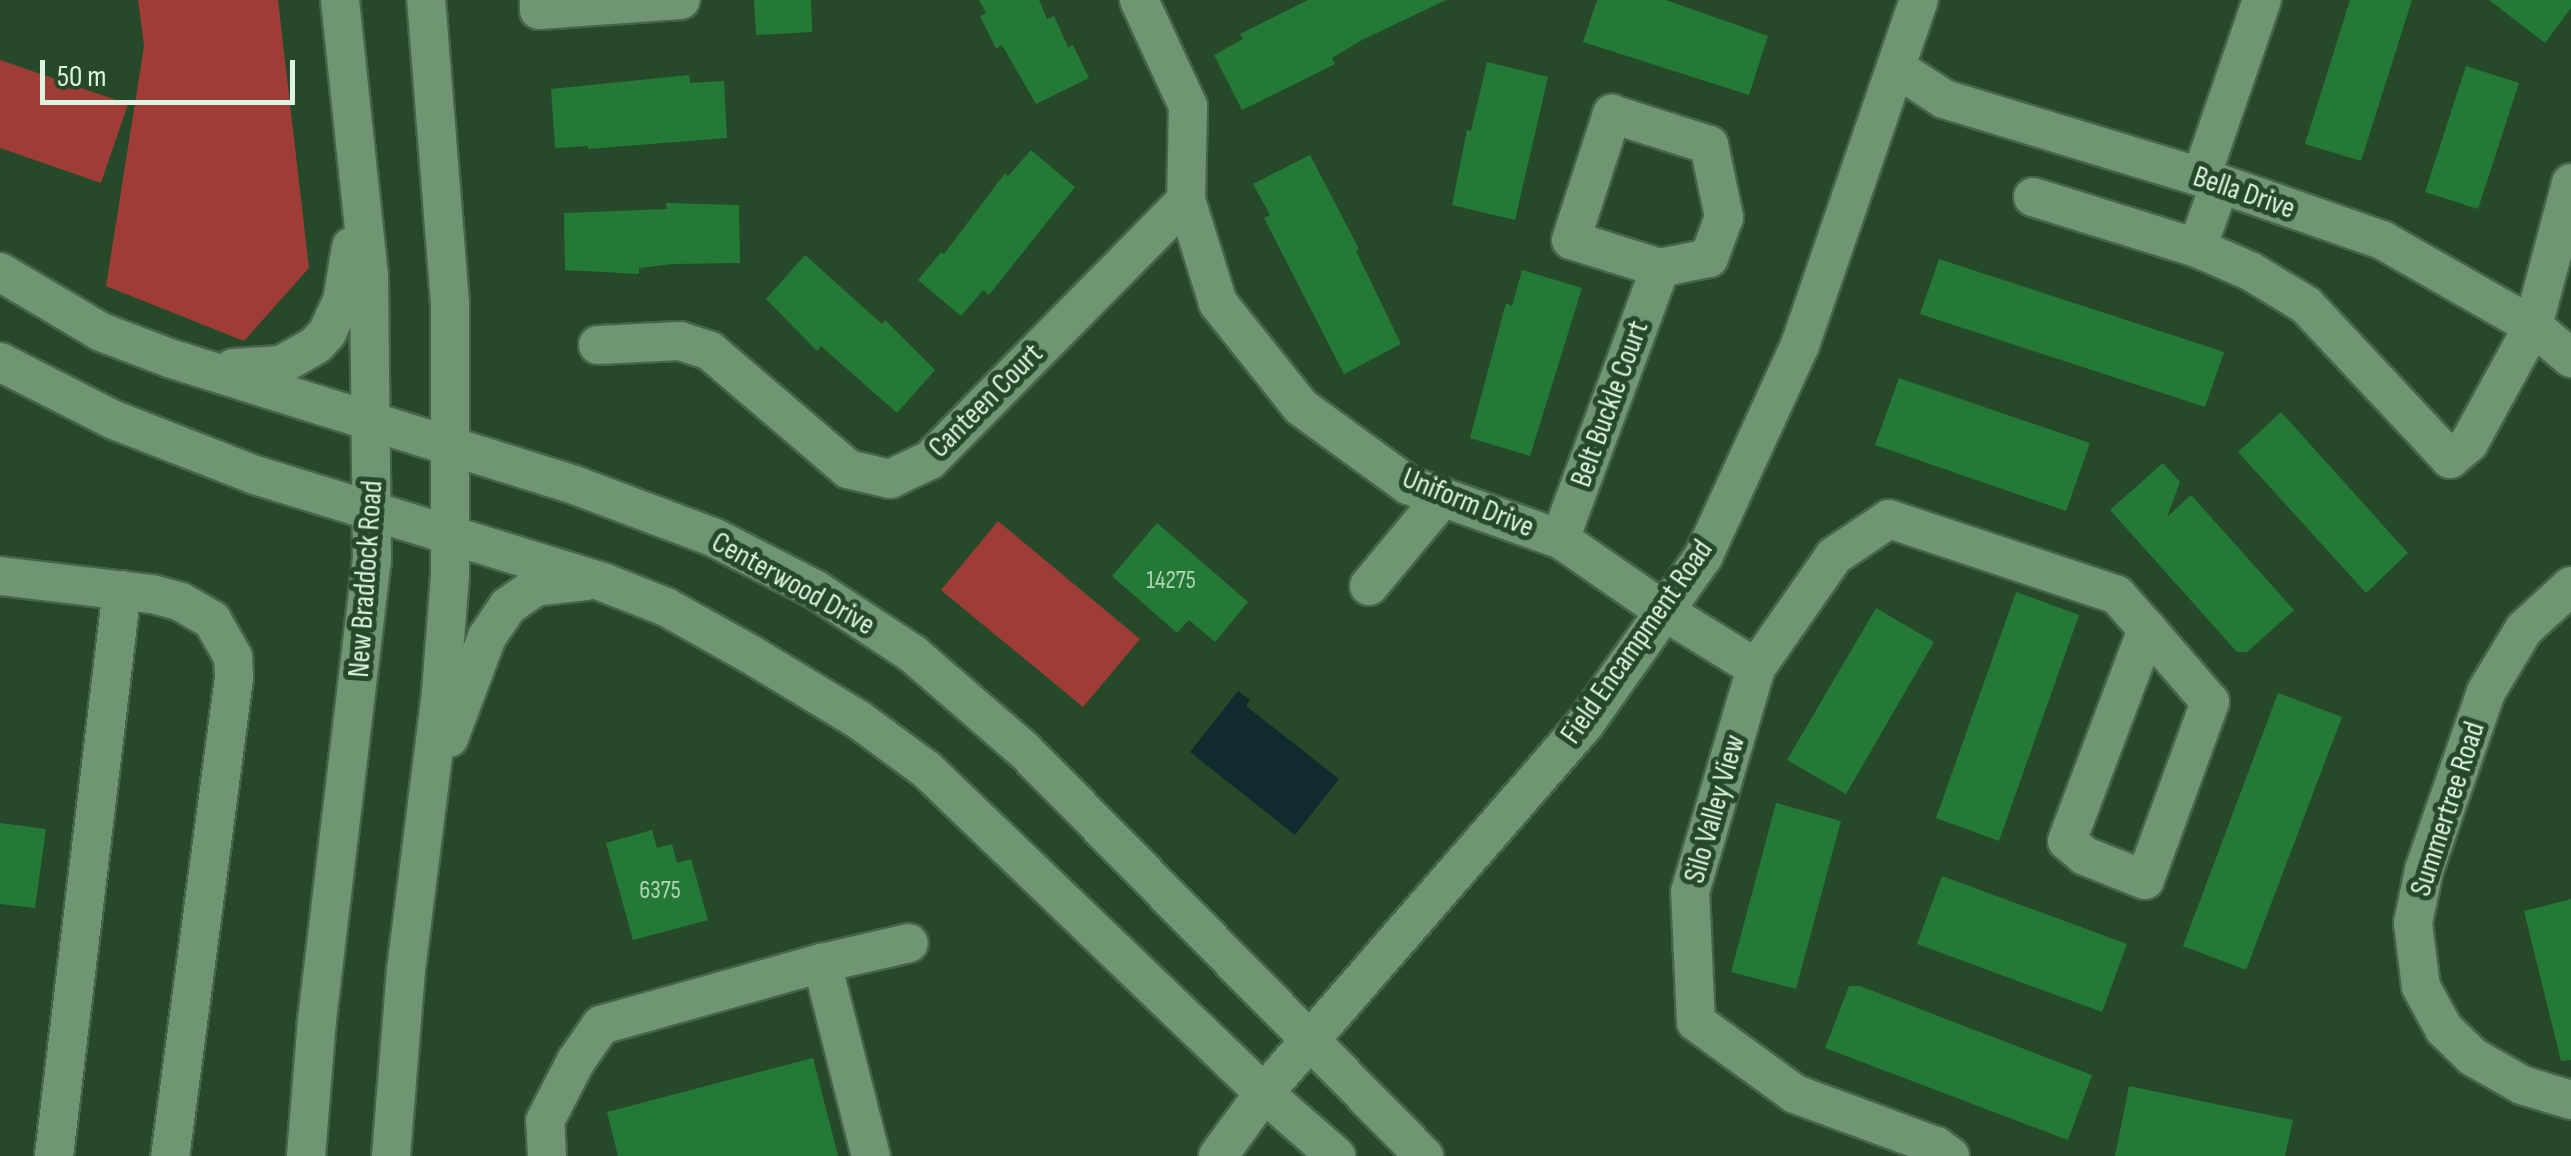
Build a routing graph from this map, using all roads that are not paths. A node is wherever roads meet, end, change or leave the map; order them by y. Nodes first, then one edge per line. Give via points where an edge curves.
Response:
1 (340, 0) edge
2 (426, 0) edge
3 (539, 0) edge
4 (681, 0) edge
5 (1920, 0) edge
6 (2262, 0) edge
7 (1154, 5) edge
8 (1898, 69) junction
9 (360, 180) junction
10 (2211, 181) junction
11 (2571, 183) edge
12 (2032, 197) dead end
13 (1186, 200) junction
14 (2197, 248) junction
15 (1660, 268) junction
16 (0, 272) edge
17 (2533, 326) junction
18 (598, 346) dead end
19 (2571, 358) edge
20 (0, 362) edge
21 (202, 368) junction
22 (374, 420) junction
23 (450, 444) junction
24 (1443, 498) junction
25 (374, 511) junction
26 (450, 534) junction
27 (1560, 539) junction
28 (0, 576) edge
29 (605, 582) junction
30 (1369, 586) dead end
31 (2571, 586) edge
32 (122, 590) junction
33 (1664, 612) junction
34 (2146, 630) junction
35 (1756, 668) junction
36 (426, 796) junction
37 (909, 942) dead end
38 (822, 963) junction
39 (1310, 1040) junction
40 (1264, 1093) junction
41 (2571, 1100) edge
42 (54, 1156) edge
43 (170, 1156) edge
44 (306, 1156) edge
45 (390, 1156) edge
46 (547, 1156) edge
47 (870, 1156) edge
48 (1218, 1156) edge
49 (1336, 1156) edge
50 (1424, 1156) edge
51 (1950, 1156) edge

1 - 9 street, New Braddock Road
2 - 23 street via 444,189
3 - 4 street via 539,10
5 - 8 street, Field Encampment Road
6 - 10 street
7 - 13 street, Uniform Drive via 1188,106
8 - 10 street, Bella Drive via 1944,99
8 - 33 street, Field Encampment Road via 1766,426 1703,556
9 - 21 street via 346,282 327,333 281,365
9 - 22 street, New Braddock Road
10 - 14 street
10 - 17 street, Bella Drive via 2382,240
11 - 17 street
12 - 14 street
13 - 18 street, Canteen Court via 930,460 890,479 848,469 710,351 680,341
13 - 24 street, Uniform Drive via 1218,303 1301,407 1408,485
14 - 17 street via 2306,306 2450,459 2469,442
15 - 15 street via 1709,258 1724,216 1709,145 1612,114 1571,240
15 - 27 street, Belt Buckle Court
16 - 21 street, Centerwood Drive via 101,332
17 - 19 street, Bella Drive
20 - 25 street via 131,427
21 - 22 street, Centerwood Drive
22 - 23 street, Centerwood Drive
22 - 25 street, New Braddock Road
23 - 26 street
23 - 39 street, Centerwood Drive via 715,538 816,590 912,654 1024,750
24 - 27 street, Uniform Drive
24 - 30 street
25 - 26 street
25 - 44 street, New Braddock Road
26 - 29 street
26 - 36 street via 441,692
27 - 33 street, Uniform Drive
28 - 32 street
29 - 36 street via 535,587 498,616
29 - 40 street via 666,606 750,654 928,770
31 - 41 street, Summertree Road via 2524,629 2486,692 2424,870 2413,922 2421,987 2444,1029 2473,1058 2522,1086
32 - 42 street
32 - 43 street via 199,612 225,636 233,656
33 - 35 street
33 - 39 street, Field Encampment Road via 1584,724
34 - 34 street, Silo Valley View via 2210,702 2145,880 2084,856 2067,841
34 - 35 street, Silo Valley View via 2116,595 1889,519 1834,556
35 - 51 street, Silo Valley View via 1690,892 1696,1022 1795,1094
36 - 45 street
37 - 38 street
38 - 46 street via 601,1024 546,1121
38 - 47 street
39 - 40 street, Field Encampment Road
39 - 50 street, Centerwood Drive
40 - 48 street, Field Encampment Road
40 - 49 street

